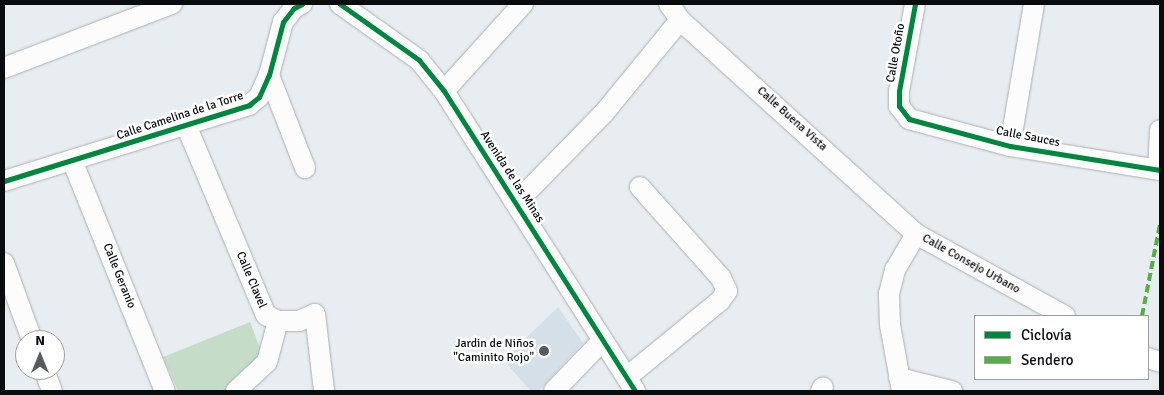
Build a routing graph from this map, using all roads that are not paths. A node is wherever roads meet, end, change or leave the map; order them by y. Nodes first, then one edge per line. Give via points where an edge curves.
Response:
1 (172, 4) edge
2 (302, 4) edge
3 (340, 4) edge
4 (523, 4) edge
5 (915, 4) edge
6 (1034, 4) edge
7 (675, 12) edge
8 (4, 68) edge
9 (269, 75) junction
10 (444, 90) junction
11 (899, 106) joint
12 (186, 125) junction
13 (1160, 130) edge
14 (1010, 146) junction
15 (72, 160) junction
16 (305, 168) dead end
17 (1159, 170) edge
18 (4, 181) edge
19 (640, 187) dead end
20 (517, 202) junction
21 (916, 234) junction
22 (4, 263) edge
23 (1064, 315) edge
24 (278, 321) junction
25 (28, 330) edge
26 (602, 341) junction
27 (631, 384) edge
28 (901, 385) edge
29 (165, 391) edge
30 (236, 391) edge
31 (324, 391) edge
32 (554, 391) edge
33 (952, 391) edge

1 - 8 street
2 - 9 street, Calle Camelina de la Torre via 294,8 283,22
3 - 10 street, Avenida de las Minas via 419,60
4 - 10 street
5 - 11 street, Calle Otoño
6 - 14 street
7 - 20 street via 604,113
7 - 21 street, Calle Buena Vista
9 - 12 street, Calle Camelina de la Torre via 259,97 249,104
9 - 16 street
10 - 20 street, Avenida de las Minas
11 - 14 street, Calle Sauces via 909,119
12 - 15 street, Calle Camelina de la Torre
12 - 24 street, Calle Clavel via 266,315
13 - 17 street
14 - 17 street, Calle Sauces
15 - 18 street, Calle Camelina de la Torre
15 - 29 street, Calle Geranio
19 - 27 street via 722,278 727,291
20 - 26 street, Avenida de las Minas
21 - 23 street, Calle Consejo Urbano
21 - 28 street, Calle Consejo Urbano via 895,270 889,294
22 - 25 street
24 - 30 street via 267,362
24 - 31 street, Calle Clavel via 299,321 316,314
26 - 27 street, Avenida de las Minas
26 - 32 street
28 - 33 street

